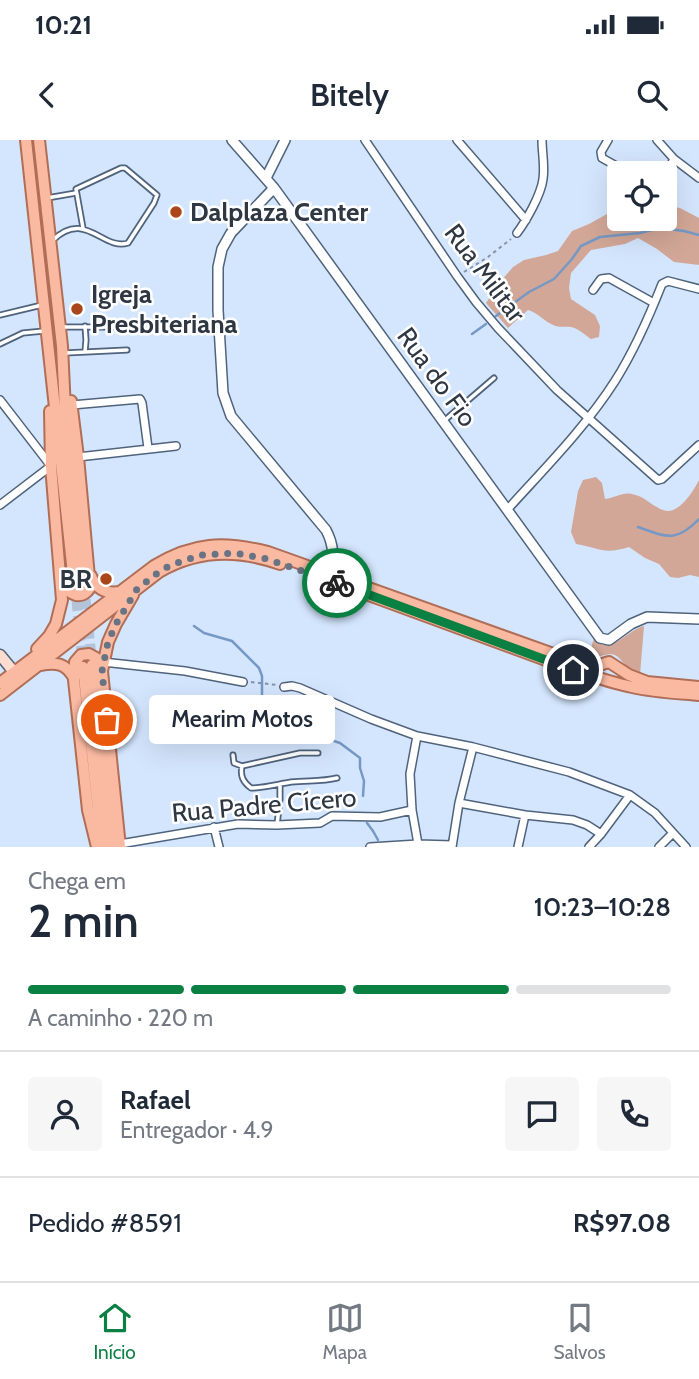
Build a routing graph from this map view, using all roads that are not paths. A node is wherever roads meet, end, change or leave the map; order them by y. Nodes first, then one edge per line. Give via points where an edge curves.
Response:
1 (26, 140) edge
2 (39, 140) edge
3 (232, 140) edge
4 (285, 140) edge
5 (365, 140) edge
6 (457, 140) edge
7 (542, 140) edge
8 (608, 140) edge
9 (657, 140) edge
10 (674, 159) joint
11 (607, 161) edge
12 (266, 178) junction
13 (699, 178) edge
14 (274, 188) junction
15 (76, 193) junction
16 (46, 198) junction
17 (526, 220) junction
18 (83, 228) junction
19 (516, 233) road end
20 (50, 242) junction
21 (699, 289) edge
22 (593, 290) dead end
23 (654, 303) junction
24 (45, 304) junction
25 (0, 315) edge
26 (85, 326) junction
27 (60, 327) junction
28 (128, 327) dead end
29 (47, 330) junction
30 (0, 344) edge
31 (63, 350) junction
32 (127, 350) dead end
33 (85, 352) junction
34 (51, 366) junction
35 (494, 378) dead end
36 (0, 400) edge
37 (72, 405) junction
38 (588, 418) junction
39 (443, 421) junction
40 (699, 445) edge
41 (176, 446) dead end
42 (148, 448) junction
43 (78, 457) junction
44 (51, 466) junction
45 (0, 505) edge
46 (507, 510) junction
47 (61, 570) junction
48 (331, 574) junction
49 (83, 580) junction
50 (137, 589) junction
51 (120, 592) junction
52 (699, 619) edge
53 (0, 654) edge
54 (609, 663) junction
55 (39, 665) junction
56 (95, 666) junction
57 (14, 672) junction
58 (74, 680) junction
59 (606, 680) junction
60 (247, 682) road end
61 (0, 683) edge
62 (279, 686) road end
63 (699, 687) edge
64 (0, 695) edge
65 (699, 695) edge
66 (417, 736) junction
67 (473, 747) junction
68 (318, 752) dead end
69 (233, 755) dead end
70 (242, 766) junction
71 (337, 778) dead end
72 (279, 784) junction
73 (631, 795) junction
74 (459, 803) junction
75 (412, 810) junction
76 (525, 815) junction
77 (277, 825) junction
78 (214, 827) junction
79 (673, 833) junction
80 (601, 834) junction
81 (418, 844) junction
82 (118, 846) edge
83 (452, 846) edge
84 (97, 847) edge
85 (104, 847) edge
86 (219, 847) edge
87 (369, 847) edge
88 (518, 847) edge
89 (589, 847) edge
90 (659, 847) edge
91 (686, 847) edge

1 - 24 main road
2 - 16 main road
3 - 12 street, Rua do Fio
4 - 12 street
5 - 38 street, Rua Militar via 476,302
6 - 17 street
7 - 17 street via 544,178
8 - 11 street via 601,152
9 - 10 street
10 - 13 street
12 - 14 street, Rua do Fio
14 - 39 street, Rua do Fio
14 - 48 street via 222,249 218,310 223,393 236,423 326,530 334,554
15 - 16 lane
15 - 18 lane
15 - 18 lane via 78,187 121,168 157,195 128,243 121,245
16 - 20 main road
17 - 19 street
18 - 20 lane via 61,232
20 - 27 main road
21 - 23 street via 668,281
22 - 23 street via 601,279 610,278
23 - 38 street via 615,381
24 - 25 lane
24 - 29 main road
26 - 27 lane
26 - 28 lane
26 - 33 lane
27 - 31 main road
29 - 30 lane via 23,333
29 - 34 main road
31 - 33 lane
31 - 37 main road
31 - 49 main road
32 - 33 lane
34 - 44 main road
34 - 49 main road
35 - 39 lane
36 - 44 street
37 - 42 street via 140,399
37 - 43 main road
38 - 40 street, Rua Militar via 658,480
38 - 46 street
39 - 46 street, Rua do Fio
41 - 42 street
42 - 43 street
43 - 49 main road
44 - 45 street
44 - 47 main road
46 - 52 street, Rua do Fio via 600,638 611,639 647,617
47 - 49 main road via 66,589 76,596 89,590
47 - 57 main road via 62,600 56,624
48 - 51 main road via 255,548 211,545 167,558
48 - 54 main road via 587,666
49 - 51 main road via 110,593
50 - 55 main road
50 - 56 main road
50 - 59 main road via 186,559 218,553 250,555
51 - 57 main road
53 - 57 main road
54 - 59 main road via 618,669 617,675
54 - 63 main road via 647,682
55 - 58 main road via 61,664
55 - 64 main road
56 - 58 main road via 97,658 83,654 74,663
56 - 60 street via 185,671
56 - 82 main road via 108,818
56 - 85 main road via 99,818
57 - 61 main road
58 - 84 main road via 88,810
59 - 65 main road via 645,690
62 - 66 street via 300,688
66 - 67 street
66 - 75 street via 410,774
67 - 73 street via 569,772
67 - 74 street
68 - 70 lane
69 - 70 lane via 234,763
70 - 72 lane via 243,779 251,789
71 - 72 lane
72 - 77 lane
73 - 79 street
73 - 80 street
74 - 76 street
74 - 83 street
75 - 77 street, Rua Padre Cícero
75 - 81 street
76 - 80 street via 573,820
76 - 88 street
77 - 78 street, Rua Padre Cícero
78 - 82 street, Rua Padre Cícero
78 - 86 street
79 - 90 street
79 - 91 street
80 - 89 street
81 - 83 street
81 - 87 street

